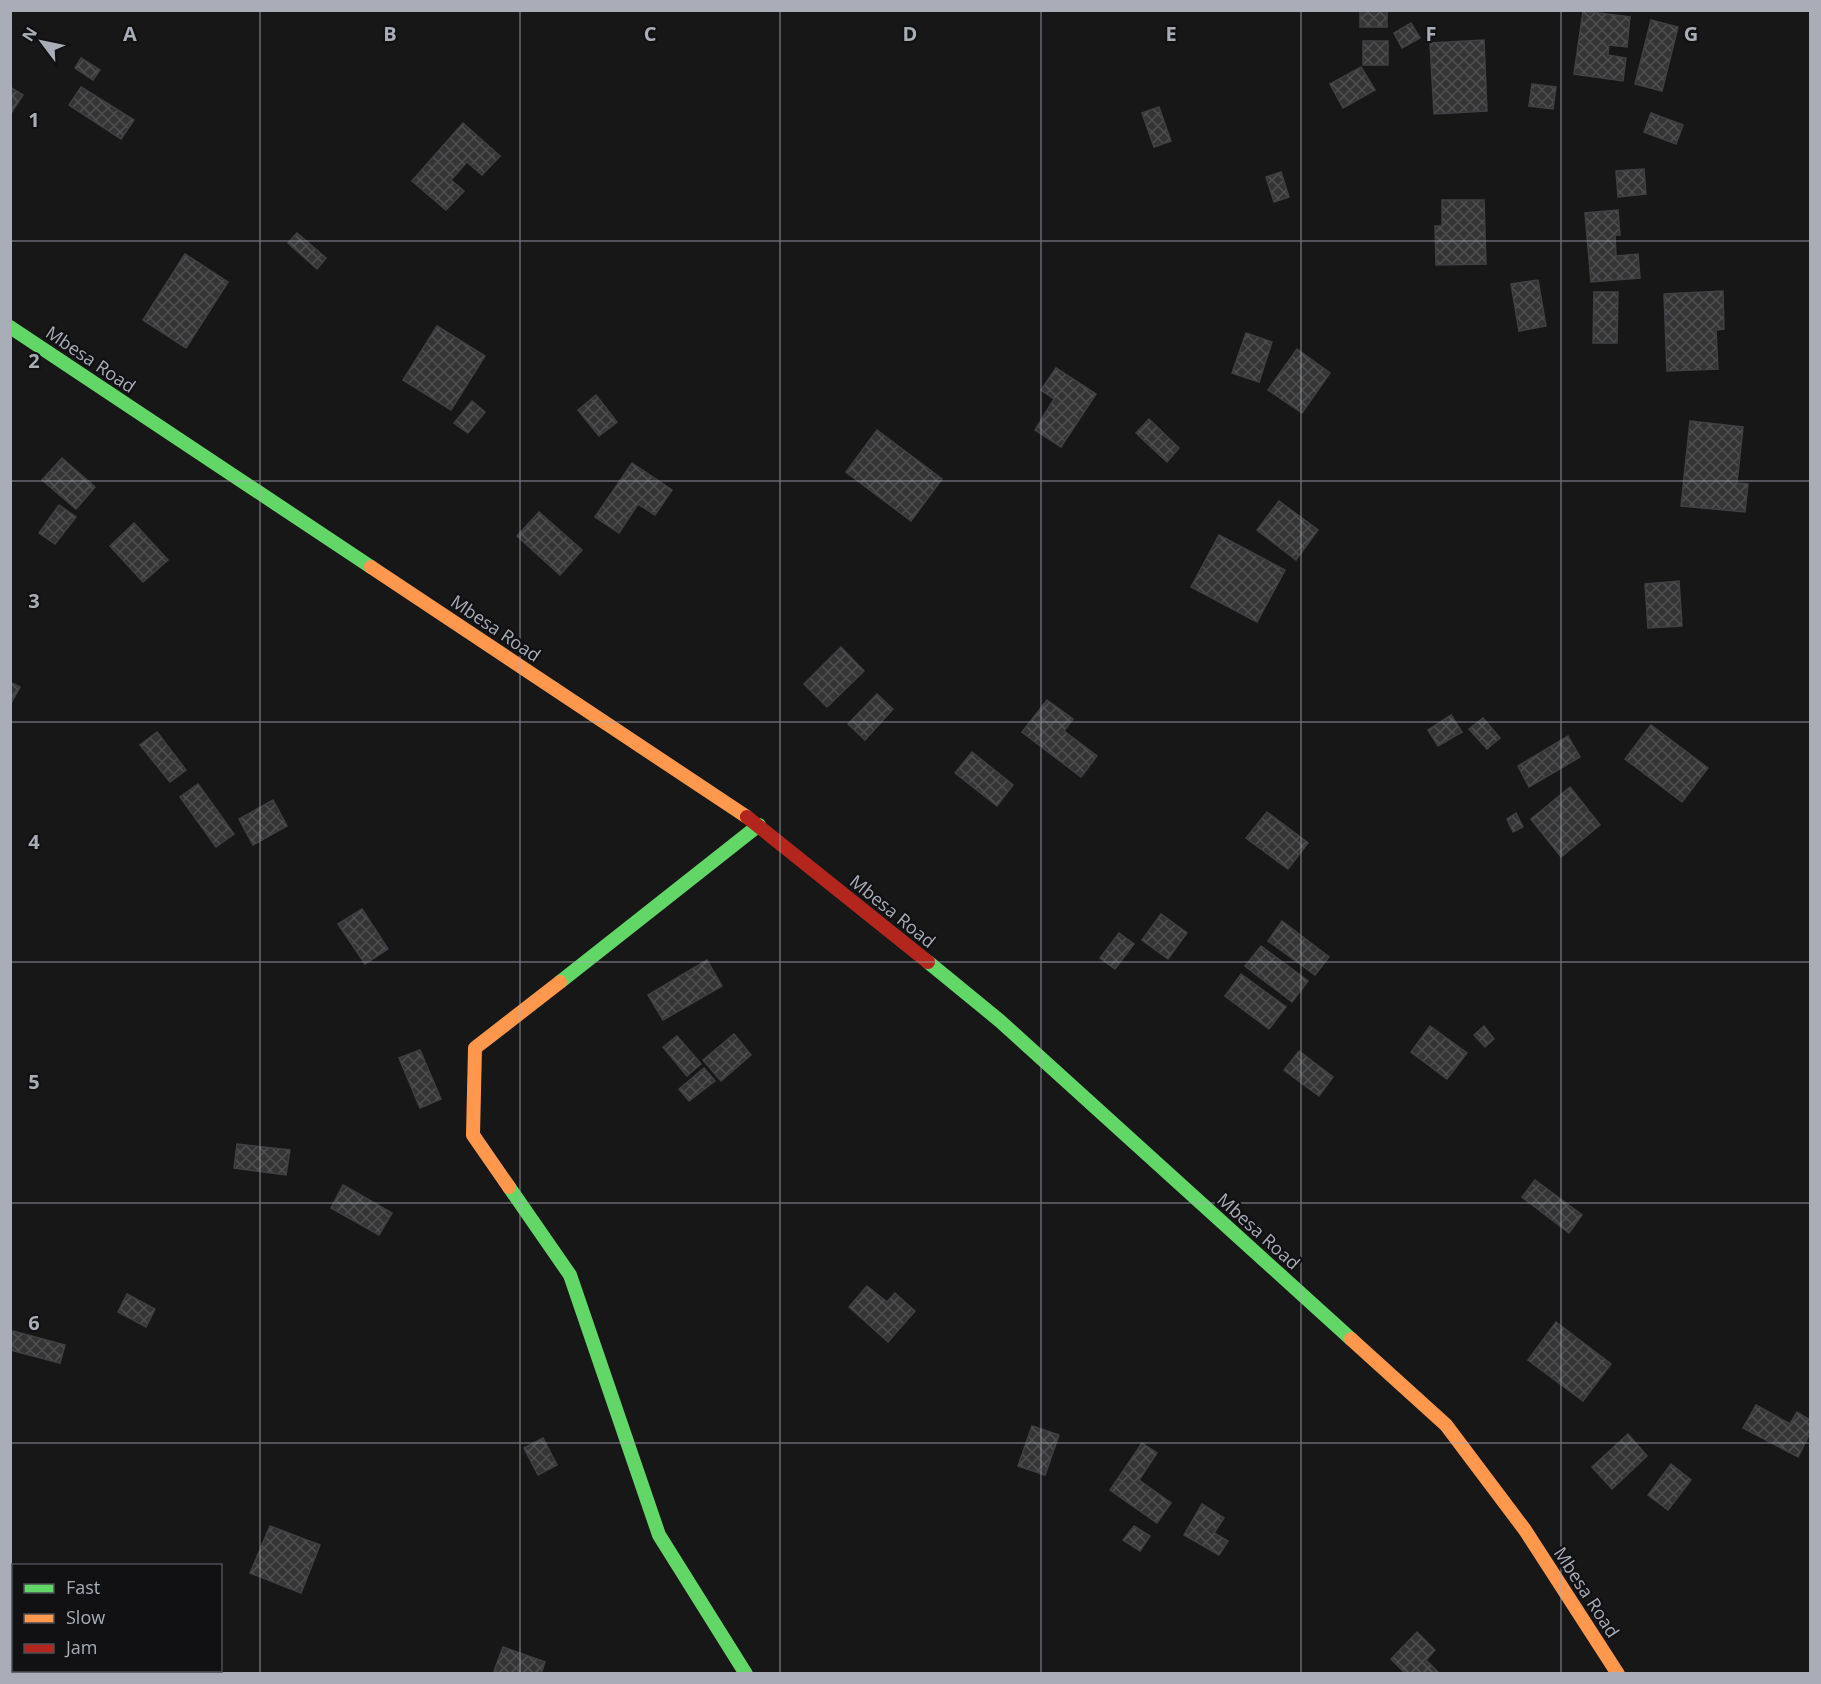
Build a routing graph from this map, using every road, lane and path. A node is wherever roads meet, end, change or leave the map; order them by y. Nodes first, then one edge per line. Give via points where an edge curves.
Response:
1 (10, 327) edge
2 (759, 825) junction
3 (746, 1674) edge
4 (1618, 1674) edge

1 - 2 main road, Mbesa Road
2 - 3 main road via 475,1048 473,1124 473,1135 570,1275 659,1535
2 - 4 main road, Mbesa Road via 1000,1021 1446,1425 1525,1530

